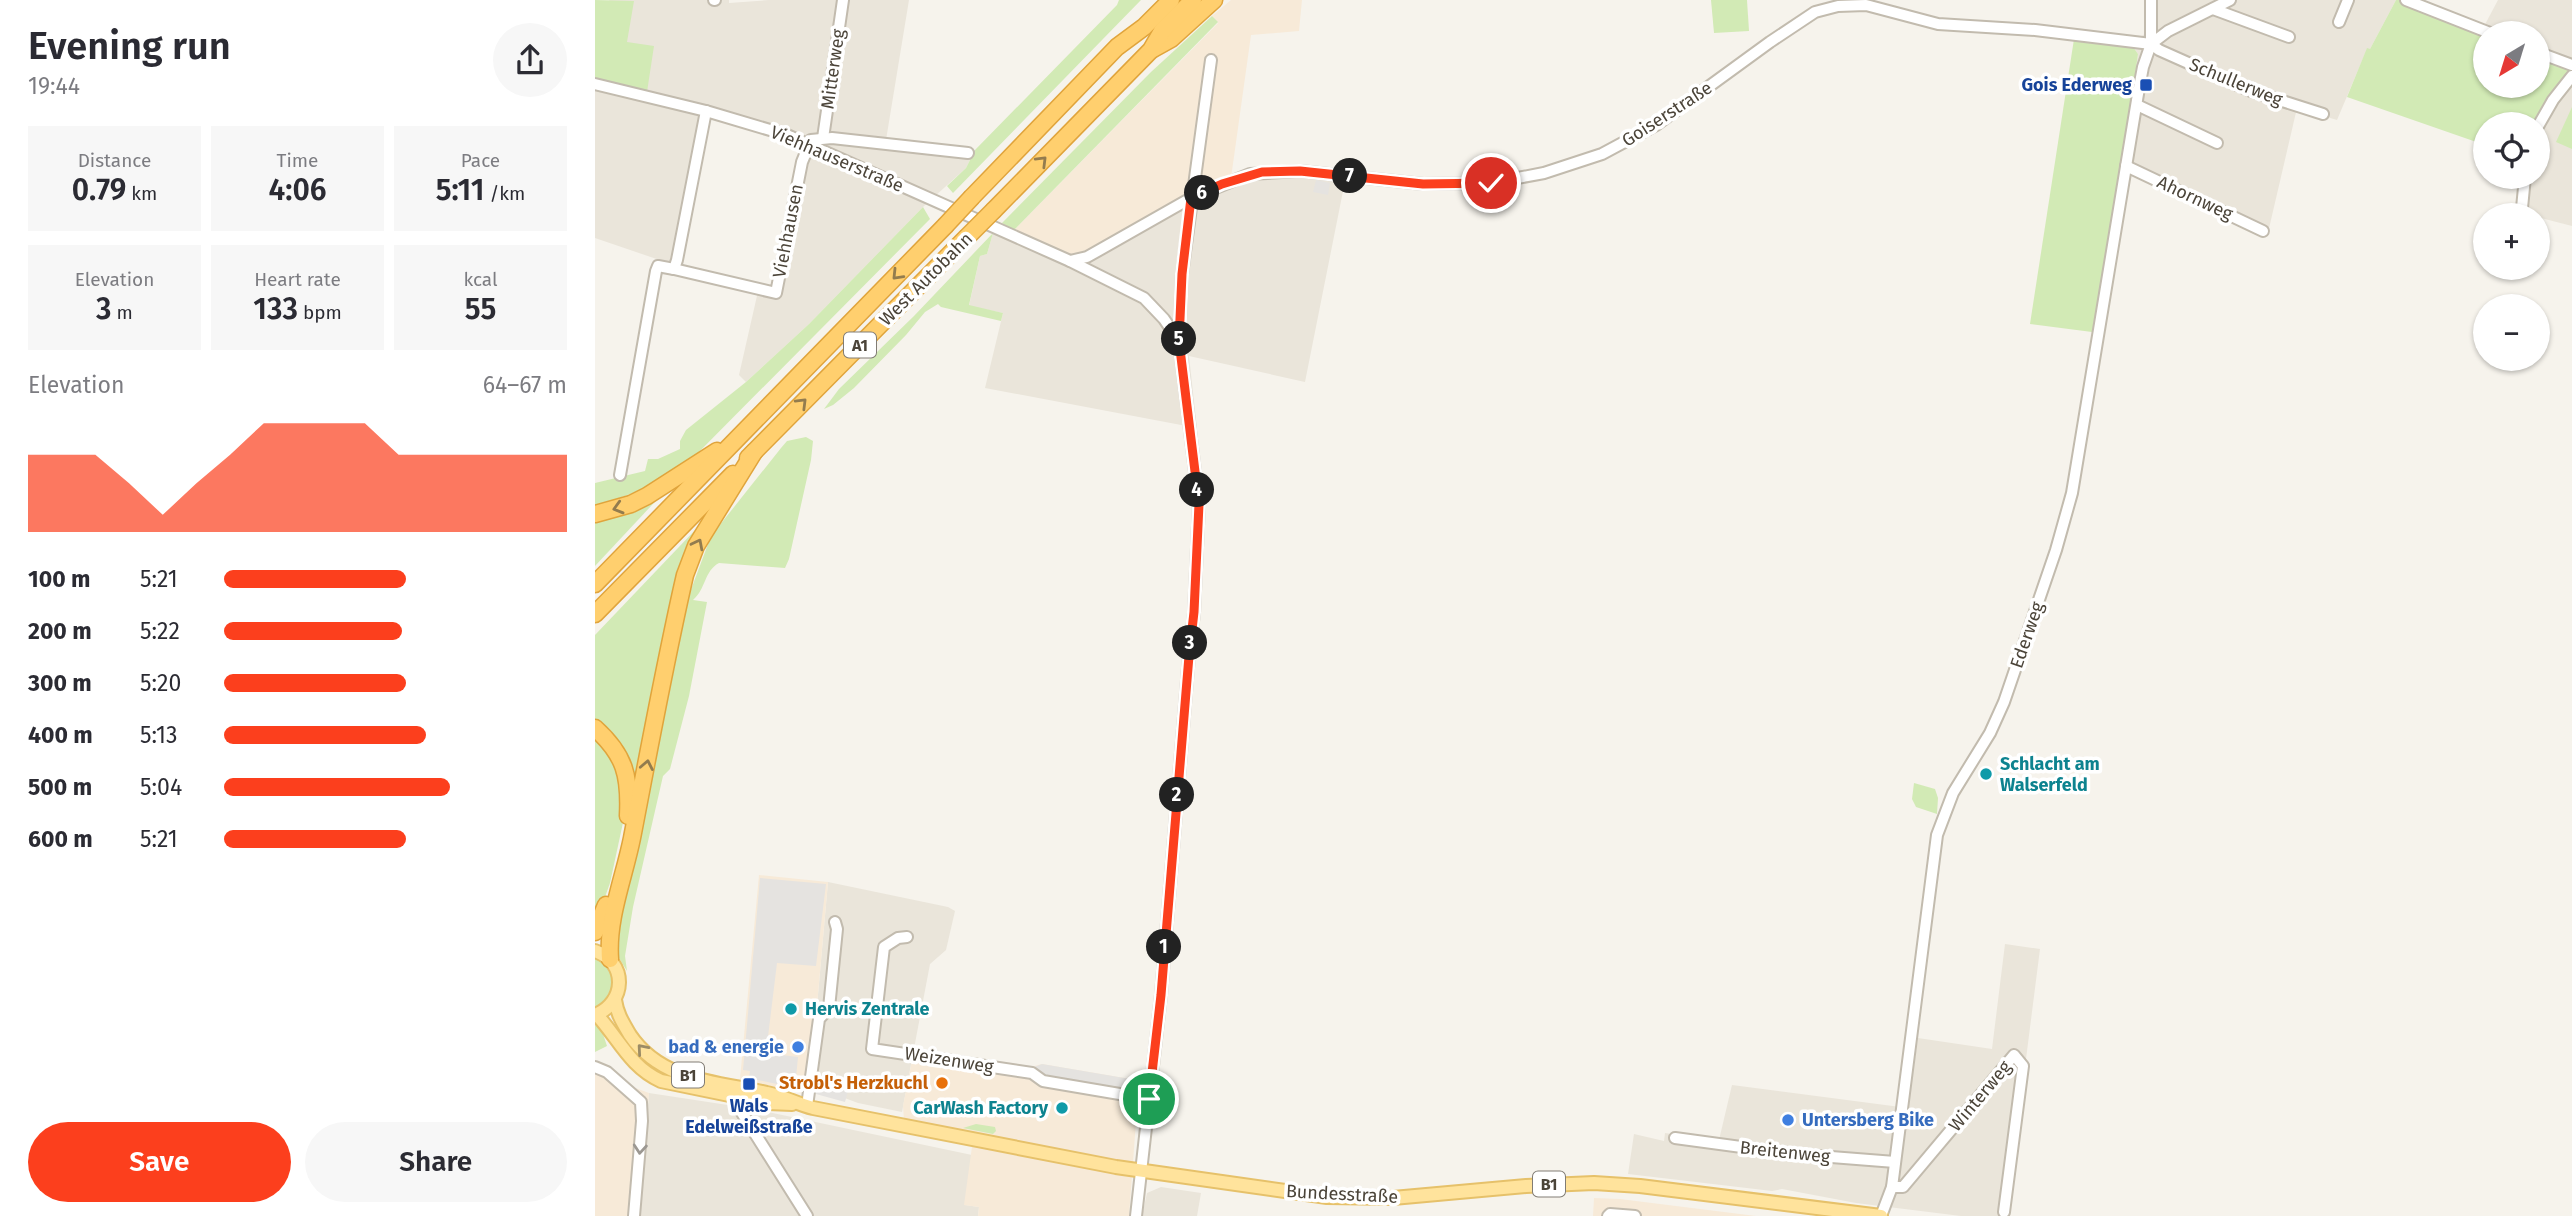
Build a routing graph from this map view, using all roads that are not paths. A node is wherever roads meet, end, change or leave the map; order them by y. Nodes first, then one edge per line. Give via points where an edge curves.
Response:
1 (843, 0) edge
2 (1155, 0) edge
3 (1171, 0) edge
4 (1193, 0) edge
5 (1214, 0) edge
6 (2151, 0) edge
7 (2230, 0) edge
8 (2348, 0) edge
9 (2406, 0) edge
10 (2213, 9) junction
11 (2339, 22) dead end
12 (2473, 26) edge
13 (2289, 37) dead end
14 (2151, 44) junction
15 (1117, 47) junction
16 (1151, 50) junction
17 (2550, 57) edge
18 (1210, 60) dead end
19 (2572, 65) edge
20 (2572, 76) edge
21 (595, 85) edge
22 (2137, 106) junction
23 (706, 111) junction
24 (2546, 112) edge
25 (2323, 114) dead end
26 (823, 138) junction
27 (2217, 143) dead end
28 (808, 144) junction
29 (968, 153) dead end
30 (2126, 166) junction
31 (1191, 198) junction
32 (2263, 231) dead end
33 (1070, 261) junction
34 (674, 269) junction
35 (1179, 341) junction
36 (739, 436) junction
37 (754, 452) junction
38 (620, 475) dead end
39 (595, 514) edge
40 (595, 584) edge
41 (595, 614) edge
42 (595, 727) edge
43 (835, 922) dead end
44 (595, 932) edge
45 (907, 937) dead end
46 (602, 955) edge
47 (615, 1000) junction
48 (596, 1015) edge
49 (595, 1067) edge
50 (732, 1097) junction
51 (1149, 1099) junction
52 (802, 1105) junction
53 (1675, 1139) dead end
54 (1895, 1162) junction
55 (1141, 1171) junction
56 (1892, 1187) junction
57 (2004, 1212) dead end
58 (634, 1216) edge
59 (807, 1216) edge
60 (1136, 1216) edge
61 (1608, 1216) edge
62 (1635, 1216) edge
63 (1881, 1216) edge

1 - 26 street, Mitterweg
2 - 15 highway
3 - 15 highway, West Autobahn / A1
4 - 16 highway, West Autobahn / A1
5 - 16 highway via 1171,39
6 - 14 street, Ederweg
7 - 10 street
8 - 11 street
9 - 12 street
10 - 13 street
10 - 14 street
14 - 22 street, Ederweg
14 - 25 street, Schullerweg via 2251,91
14 - 31 street, Goiserstraße via 1938,24 1866,5 1838,6 1815,12 1781,34 1656,125 1602,154 1543,173 1491,183 1423,184 1300,171 1262,172
15 -> 36 highway, West Autobahn / A1, bridge
37 -> 16 highway, West Autobahn / A1, bridge
17 - 19 street
18 - 31 street
20 - 24 street
21 - 23 street, Viehhauserstraße
22 - 27 street
22 - 30 street, Ederweg
23 - 28 street, Viehhauserstraße
23 - 34 street
26 - 28 street
26 - 29 street
28 - 33 street, Viehhauserstraße
28 - 34 street, Viehhausen via 776,293
30 - 32 street, Ahornweg
30 - 54 street, Ederweg via 2066,518 2004,702 1954,793 1937,835
31 - 33 street, Goiserstraße via 1087,257
31 - 35 street
33 - 35 street, Viehhauserstraße via 1144,298
34 - 38 street via 658,266 656,271
35 - 51 street via 1199,504 1194,612
36 -> 39 highway via 656,491
36 - 40 highway, West Autobahn / A1
37 - 41 highway, West Autobahn / A1
46 -> 37 highway via 627,859 685,575 696,546
42 - 44 highway via 622,760 629,797 618,865
43 - 52 street via 829,1008 819,1019
45 - 51 street, Weizenweg via 884,947 872,1049 1032,1073 1043,1081
46 - 47 main road, Bundesstraße / B1 via 616,966 620,986
47 - 48 main road, Bundesstraße / B1
52 -> 47 main road, Bundesstraße / B1 via 664,1067 635,1042
48 - 50 main road, Bundesstraße / B1 via 647,1074 669,1084
49 -> 58 street via 641,1102
50 - 52 main road, Bundesstraße / B1
50 - 59 street
51 - 55 street
52 - 55 main road, Bundesstraße / B1
53 - 54 street, Breitenweg
54 - 56 street, Ederweg
55 - 60 street
55 - 63 main road, Bundesstraße / B1 via 1365,1198 1564,1184 1640,1186
56 - 57 street, Winterweg via 1903,1187 2014,1055 2023,1066
56 - 63 street, Ederweg
61 - 62 street

